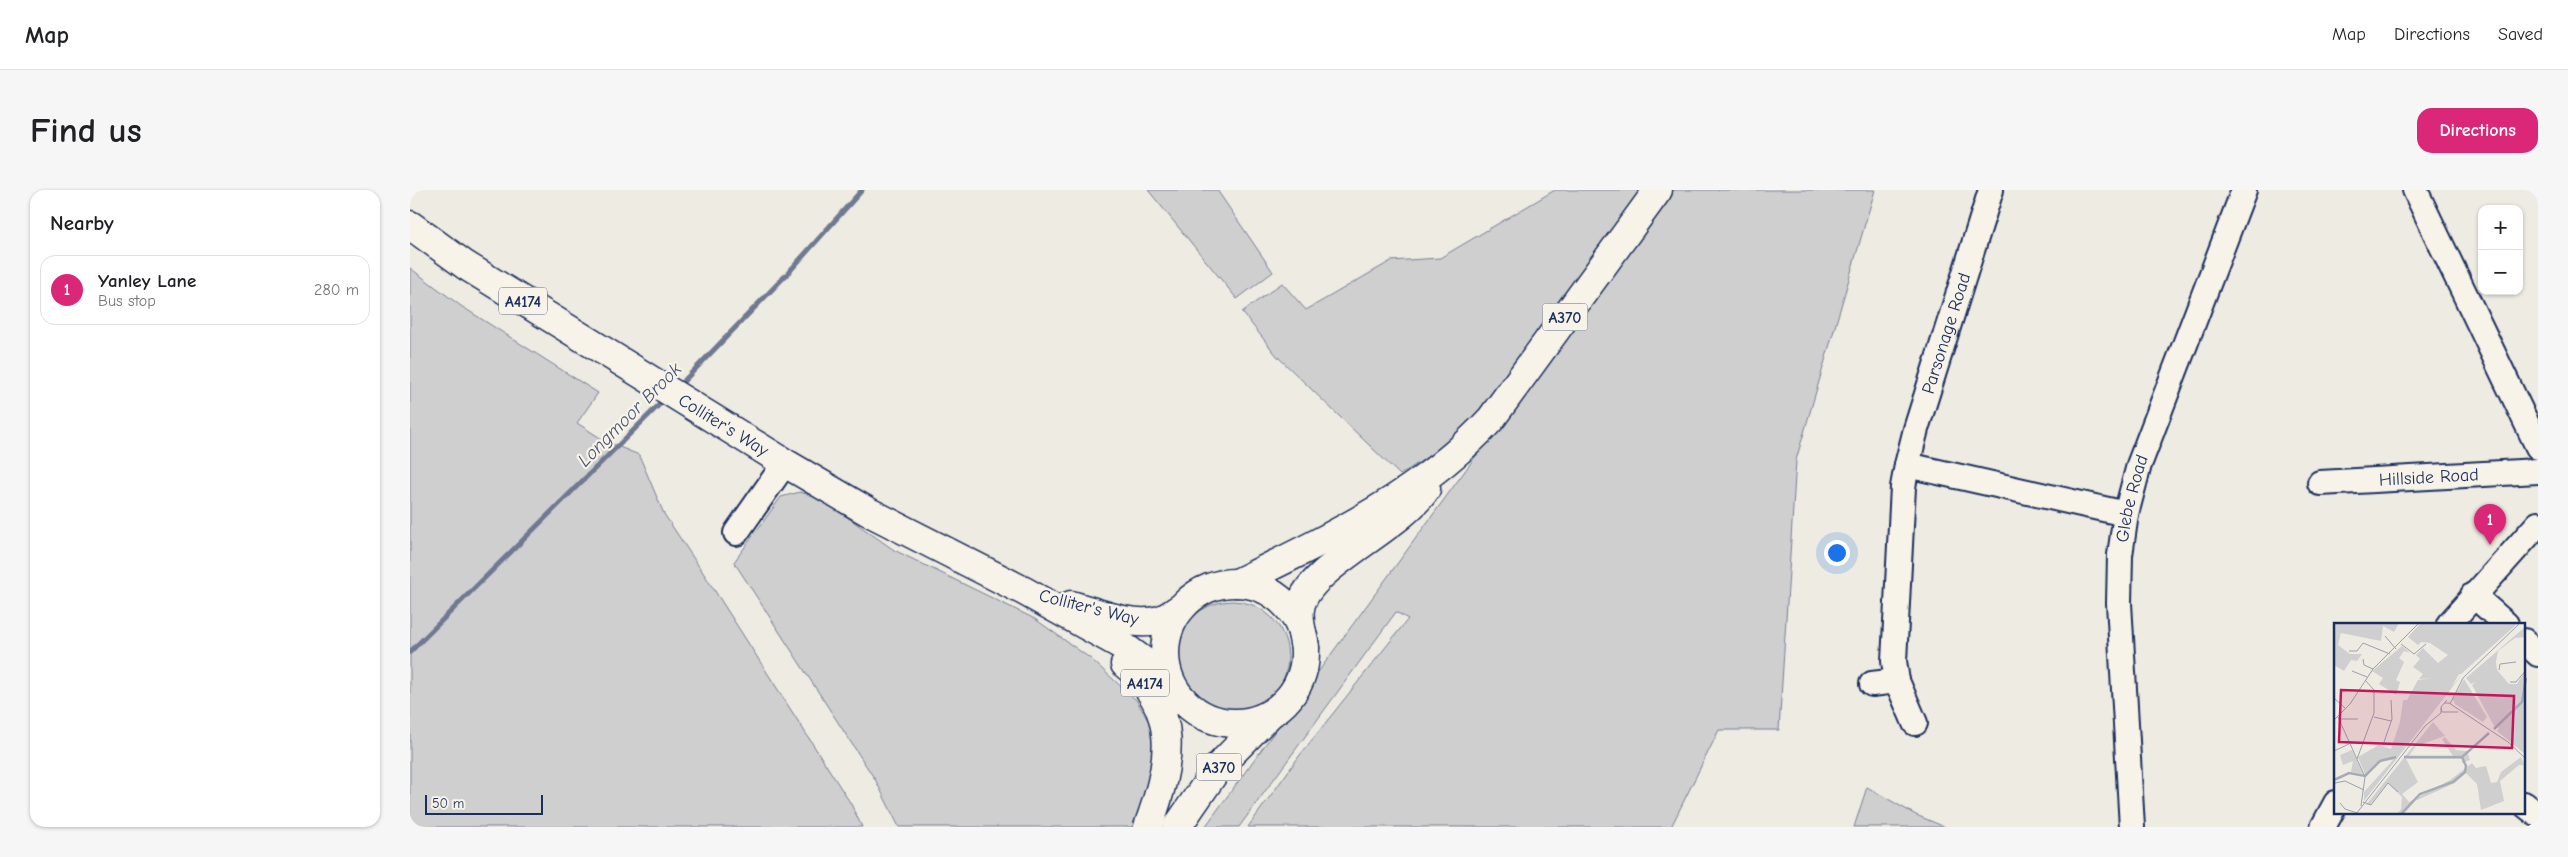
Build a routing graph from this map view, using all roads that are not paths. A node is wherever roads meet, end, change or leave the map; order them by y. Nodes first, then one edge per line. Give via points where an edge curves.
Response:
1 (1658, 190) edge
2 (2244, 190) edge
3 (2415, 190) edge
4 (1982, 195) edge
5 (410, 225) edge
6 (2538, 447) edge
7 (785, 463) junction
8 (1907, 465) junction
9 (1438, 469) junction
10 (2538, 471) edge
11 (2320, 484) dead end
12 (2126, 514) junction
13 (2538, 524) edge
14 (736, 533) dead end
15 (1237, 583) junction
16 (1024, 591) junction
17 (2473, 595) junction
18 (1181, 608) junction
19 (2450, 623) edge
20 (2505, 623) edge
21 (2526, 643) edge
22 (1305, 648) junction
23 (2538, 654) edge
24 (1897, 681) junction
25 (1872, 684) dead end
26 (1181, 697) junction
27 (1270, 714) junction
28 (1915, 723) dead end
29 (2526, 806) edge
30 (2334, 807) edge
31 (2538, 815) edge
32 (1148, 827) edge
33 (1157, 827) edge
34 (1177, 827) edge
35 (2132, 827) edge
36 (2323, 827) edge

1 - 9 main road, A370 via 1491,419
2 - 12 street, Glebe Road via 2139,465
3 - 6 street
4 - 8 street, Parsonage Road
5 - 7 main road, Colliter's Way / A4174 via 465,265
7 - 14 street
7 - 16 main road, Colliter's Way / A4174 via 867,511
8 - 12 street
8 - 24 street, Parsonage Road via 1903,487 1894,661
9 - 15 main road, A370 via 1323,540
9 - 22 main road, A370 via 1421,496 1388,527 1316,579 1305,592 1300,610
10 - 11 street, Hillside Road
12 - 35 street, Glebe Road via 2120,555 2119,603
13 - 17 street
15 - 18 main road via 1216,586 1197,594
15 - 22 main road via 1262,589 1283,602 1298,623
16 - 18 main road, Colliter's Way via 1128,621 1160,620
16 - 26 main road, Colliter's Way via 1123,646 1160,673
16 - 32 main road, A4174 via 1098,642 1138,675 1160,704 1168,735 1165,767
17 - 19 street
17 - 20 street
18 - 26 main road via 1170,626 1164,647 1166,668
21 - 23 street
22 - 27 main road via 1304,667 1297,686 1286,702
24 - 25 street
24 - 28 street, Parsonage Road
26 - 27 main road via 1206,718 1228,723 1250,722
26 - 33 main road, A370 via 1182,768
27 - 34 main road, A370 via 1219,766
29 - 31 street
30 - 36 street

